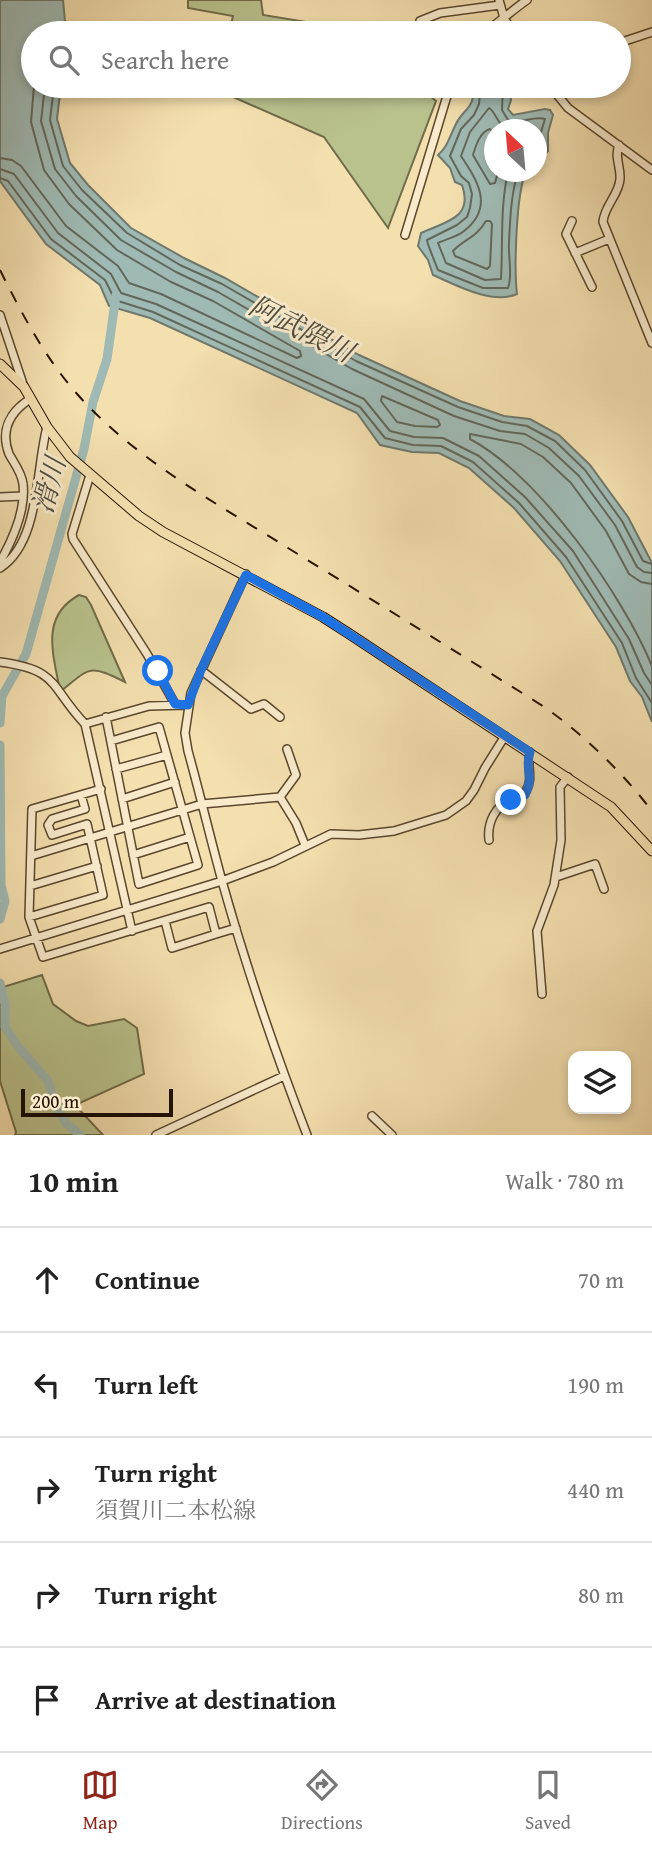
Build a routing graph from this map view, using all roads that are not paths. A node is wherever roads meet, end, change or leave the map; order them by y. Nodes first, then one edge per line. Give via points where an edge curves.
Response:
1 (527, 0) edge
2 (500, 3) edge
3 (505, 18) junction
4 (420, 21) dead end
5 (501, 21) edge
6 (507, 21) edge
7 (652, 32) edge
8 (631, 39) edge
9 (446, 98) edge
10 (560, 98) edge
11 (619, 145) junction
12 (652, 170) edge
13 (572, 221) dead end
14 (404, 235) dead end
15 (610, 239) junction
16 (575, 253) junction
17 (592, 287) dead end
18 (0, 315) edge
19 (3, 339) edge
20 (652, 342) edge
21 (0, 365) edge
22 (24, 387) junction
23 (30, 399) junction
24 (47, 427) junction
25 (89, 474) junction
26 (23, 496) junction
27 (0, 497) edge
28 (0, 562) edge
29 (0, 568) edge
30 (246, 575) junction
31 (0, 662) edge
32 (201, 670) junction
33 (175, 704) junction
34 (188, 705) junction
35 (106, 717) junction
36 (280, 717) dead end
37 (85, 724) junction
38 (505, 736) junction
39 (111, 741) junction
40 (287, 749) dead end
41 (530, 752) junction
42 (167, 755) junction
43 (116, 769) junction
44 (568, 777) junction
45 (175, 782) junction
46 (101, 789) junction
47 (81, 795) junction
48 (280, 797) junction
49 (122, 799) junction
50 (202, 804) junction
51 (183, 810) junction
52 (128, 827) junction
53 (109, 833) junction
54 (190, 837) junction
55 (91, 838) junction
56 (489, 840) dead end
57 (305, 845) junction
58 (652, 850) edge
59 (133, 855) junction
60 (31, 856) junction
61 (97, 866) junction
62 (555, 877) junction
63 (222, 881) junction
64 (30, 886) junction
65 (604, 889) dead end
66 (125, 910) junction
67 (29, 917) junction
68 (165, 921) junction
69 (236, 928) junction
70 (132, 931) junction
71 (216, 934) junction
72 (36, 937) junction
73 (0, 948) edge
74 (542, 994) dead end
75 (284, 1076) junction
76 (372, 1116) dead end
77 (156, 1135) edge
78 (307, 1135) edge
79 (392, 1135) edge

1 - 3 street
2 - 3 street
2 - 4 street
3 - 5 street
3 - 6 street
7 - 8 street
9 - 14 street
10 - 11 street
11 - 12 street
11 - 15 street via 620,184 603,218
13 - 16 street via 565,232
15 - 16 street
15 - 20 street
16 - 17 street
18 - 19 street
19 - 22 street
21 - 22 main road
22 - 23 main road
23 - 24 main road
23 - 26 street via 13,412 4,430 7,451 22,477
24 - 25 main road via 69,457
24 - 29 street via 25,532
25 - 30 main road via 163,532
25 - 33 street via 72,539
26 - 27 street
26 - 28 street via 20,517
30 - 32 street
30 - 38 main road via 323,617
31 - 37 street via 24,665 48,677
32 - 34 street
32 - 36 street via 251,709 264,704
33 - 34 street
33 - 35 street
34 - 50 street via 185,733
35 - 37 street
35 - 39 street
37 - 46 street
38 - 41 main road
38 - 57 street via 466,801 446,815 394,831 331,834
39 - 42 street via 159,727
39 - 43 street
40 - 48 street via 296,775
41 - 44 main road
41 - 56 street via 531,782 525,795 499,807 487,826
42 - 43 street
42 - 45 street
43 - 49 street
44 - 58 main road via 611,807
44 - 62 street via 560,787 561,840
45 - 49 street
45 - 51 street
46 - 47 street
46 - 53 street
47 - 55 street via 85,808 52,819 48,825 52,835 87,824
47 - 60 street via 32,809
48 - 50 street
48 - 57 street
49 - 52 street
50 - 51 street
50 - 63 street
51 - 52 street
51 - 54 street
52 - 53 street
52 - 59 street
53 - 55 street
53 - 66 street
54 - 59 street
54 - 59 street via 198,865 139,884
55 - 60 street
55 - 61 street
57 - 63 street
60 - 64 street
61 - 64 street
61 - 67 street via 103,895
62 - 65 street via 595,864
62 - 74 street via 537,931
63 - 66 street
63 - 69 street
64 - 67 street
66 - 70 street
66 - 72 street
67 - 72 street
68 - 70 street
68 - 71 street via 208,907
68 - 71 street via 172,948
69 - 71 street
69 - 75 street
70 - 72 street via 43,957
72 - 73 street
75 - 77 street
75 - 78 street
76 - 79 street

